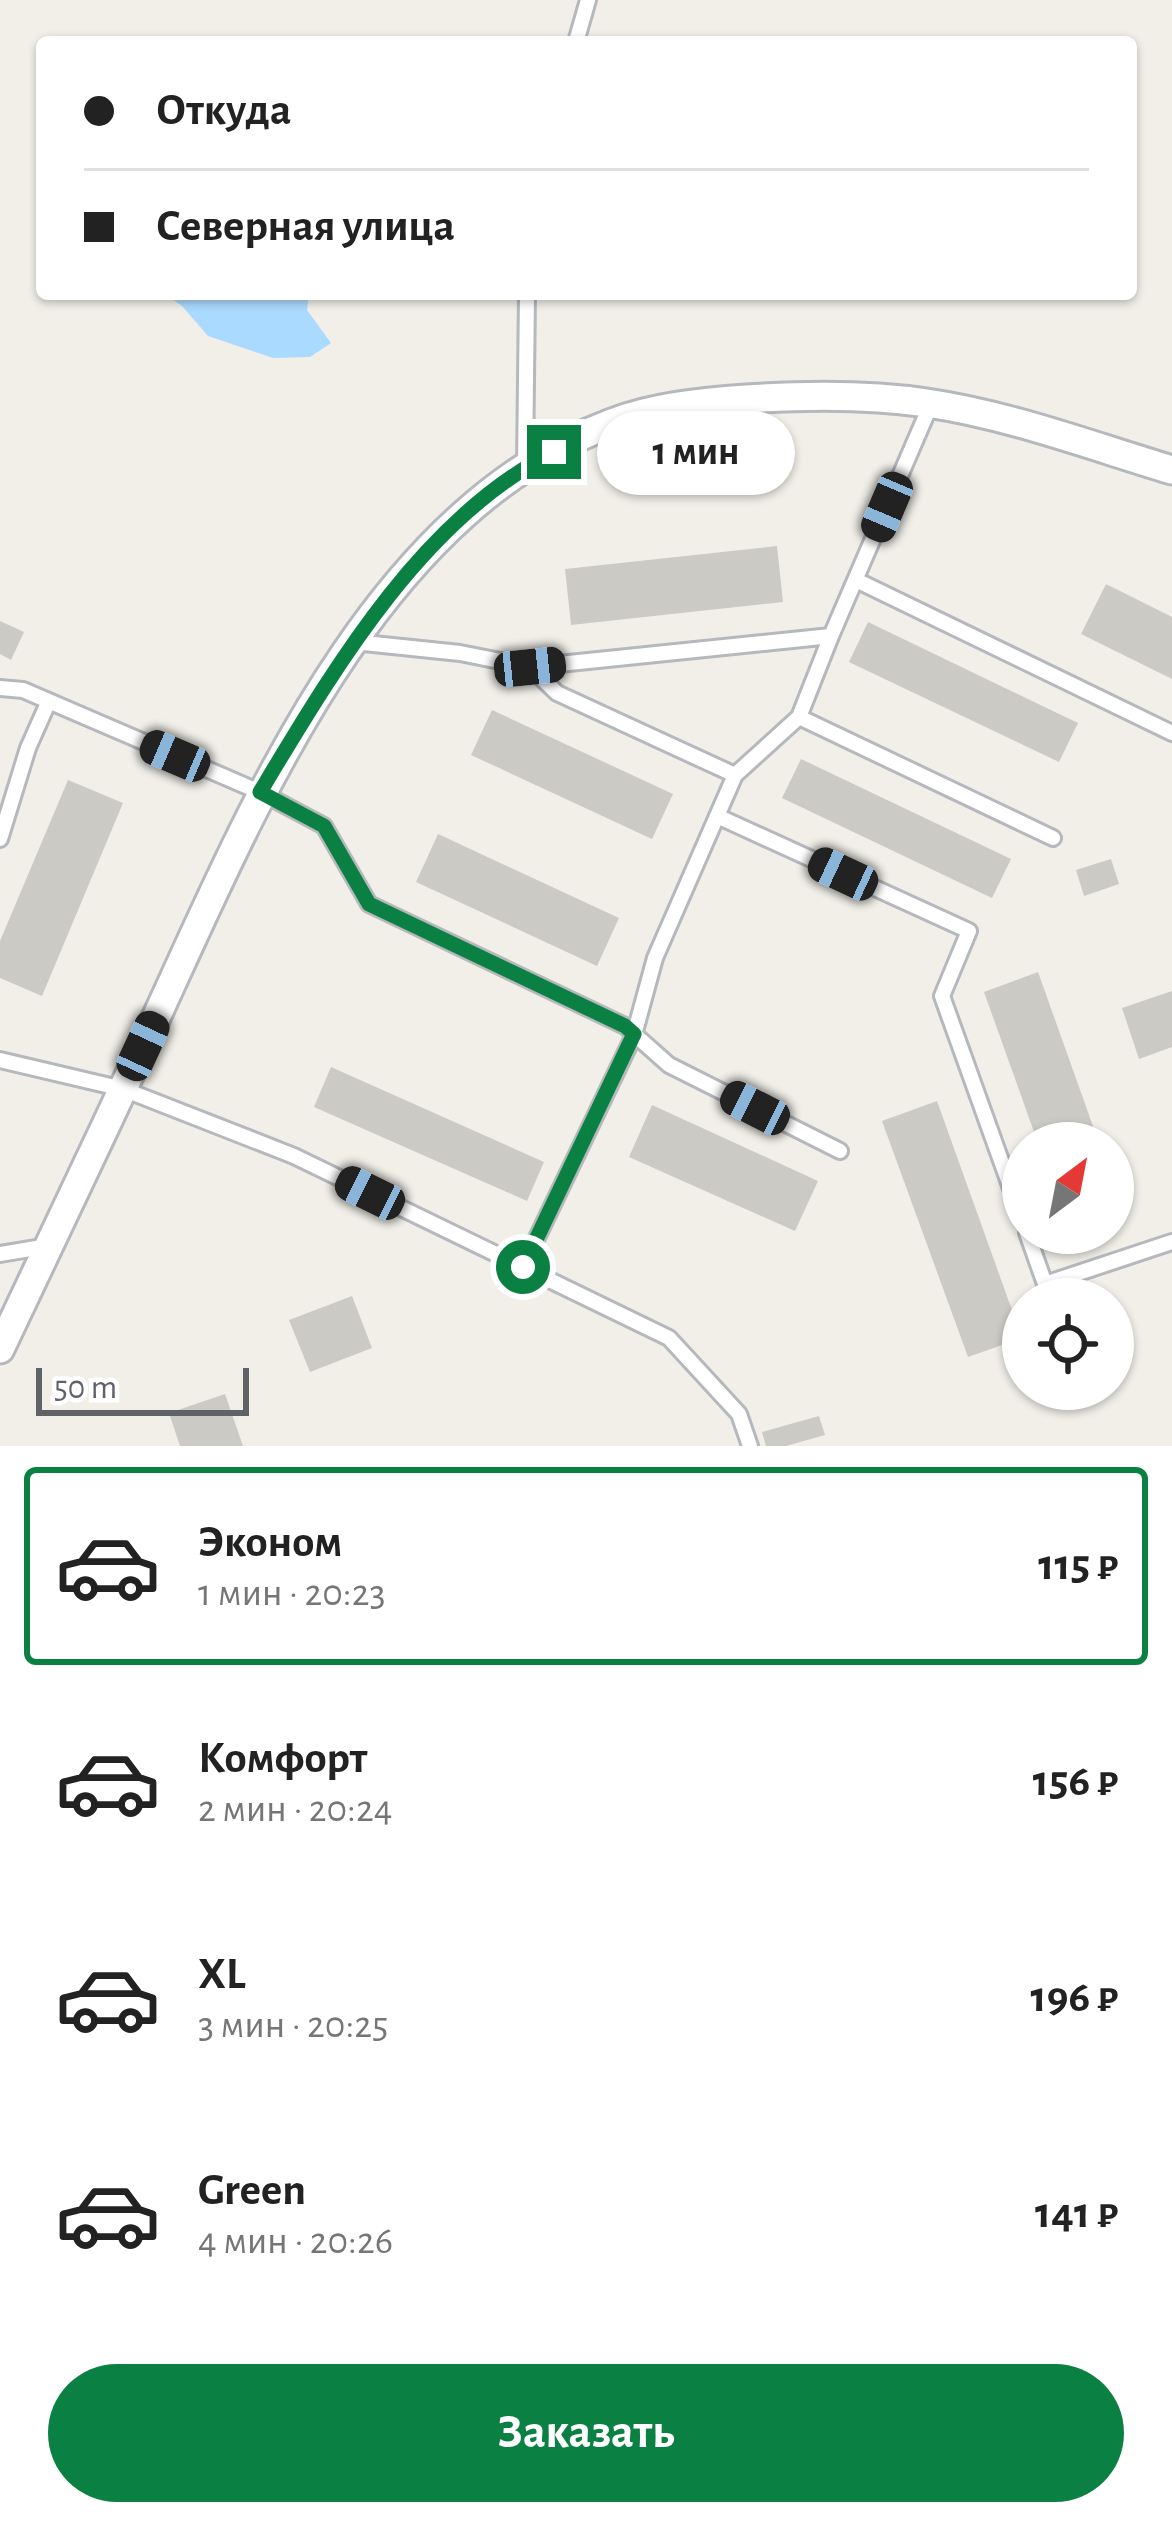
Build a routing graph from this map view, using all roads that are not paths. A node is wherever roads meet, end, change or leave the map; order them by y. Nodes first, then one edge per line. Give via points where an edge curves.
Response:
1 (588, 0) edge
2 (578, 36) edge
3 (527, 300) edge
4 (931, 404) junction
5 (525, 466) junction
6 (1172, 470) edge
7 (856, 580) junction
8 (831, 636) junction
9 (354, 642) junction
10 (530, 667) junction
11 (0, 688) edge
12 (48, 703) junction
13 (799, 717) junction
14 (1172, 733) edge
15 (735, 775) junction
16 (260, 792) junction
17 (717, 816) junction
18 (1053, 838) dead end
19 (0, 839) edge
20 (634, 1034) junction
21 (0, 1060) edge
22 (123, 1089) junction
23 (840, 1151) dead end
24 (1002, 1163) edge
25 (1172, 1242) edge
26 (49, 1246) junction
27 (0, 1254) edge
28 (1034, 1254) edge
29 (523, 1267) junction
30 (0, 1349) edge
31 (750, 1446) edge

1 - 2 lane
3 - 5 lane
4 - 5 street via 788,396 705,402 613,422
4 - 6 street
4 - 7 lane
5 - 9 street via 436,543
7 - 8 lane
7 - 14 lane
8 - 10 lane
8 - 13 lane
9 - 10 lane
9 - 16 street
10 - 15 lane via 557,693
11 - 12 lane
12 - 16 lane
12 - 19 lane
13 - 15 lane
13 - 18 lane
15 - 17 lane
16 - 20 lane via 324,826 369,904
16 - 22 street
17 - 20 lane via 655,958
17 - 24 lane via 969,932 942,995
20 - 23 lane via 669,1065
20 - 29 lane
21 - 22 lane
22 - 26 street
22 - 29 lane via 294,1156
25 - 28 lane via 1045,1284
26 - 27 lane
26 - 30 street
29 - 31 lane via 669,1338 739,1414

